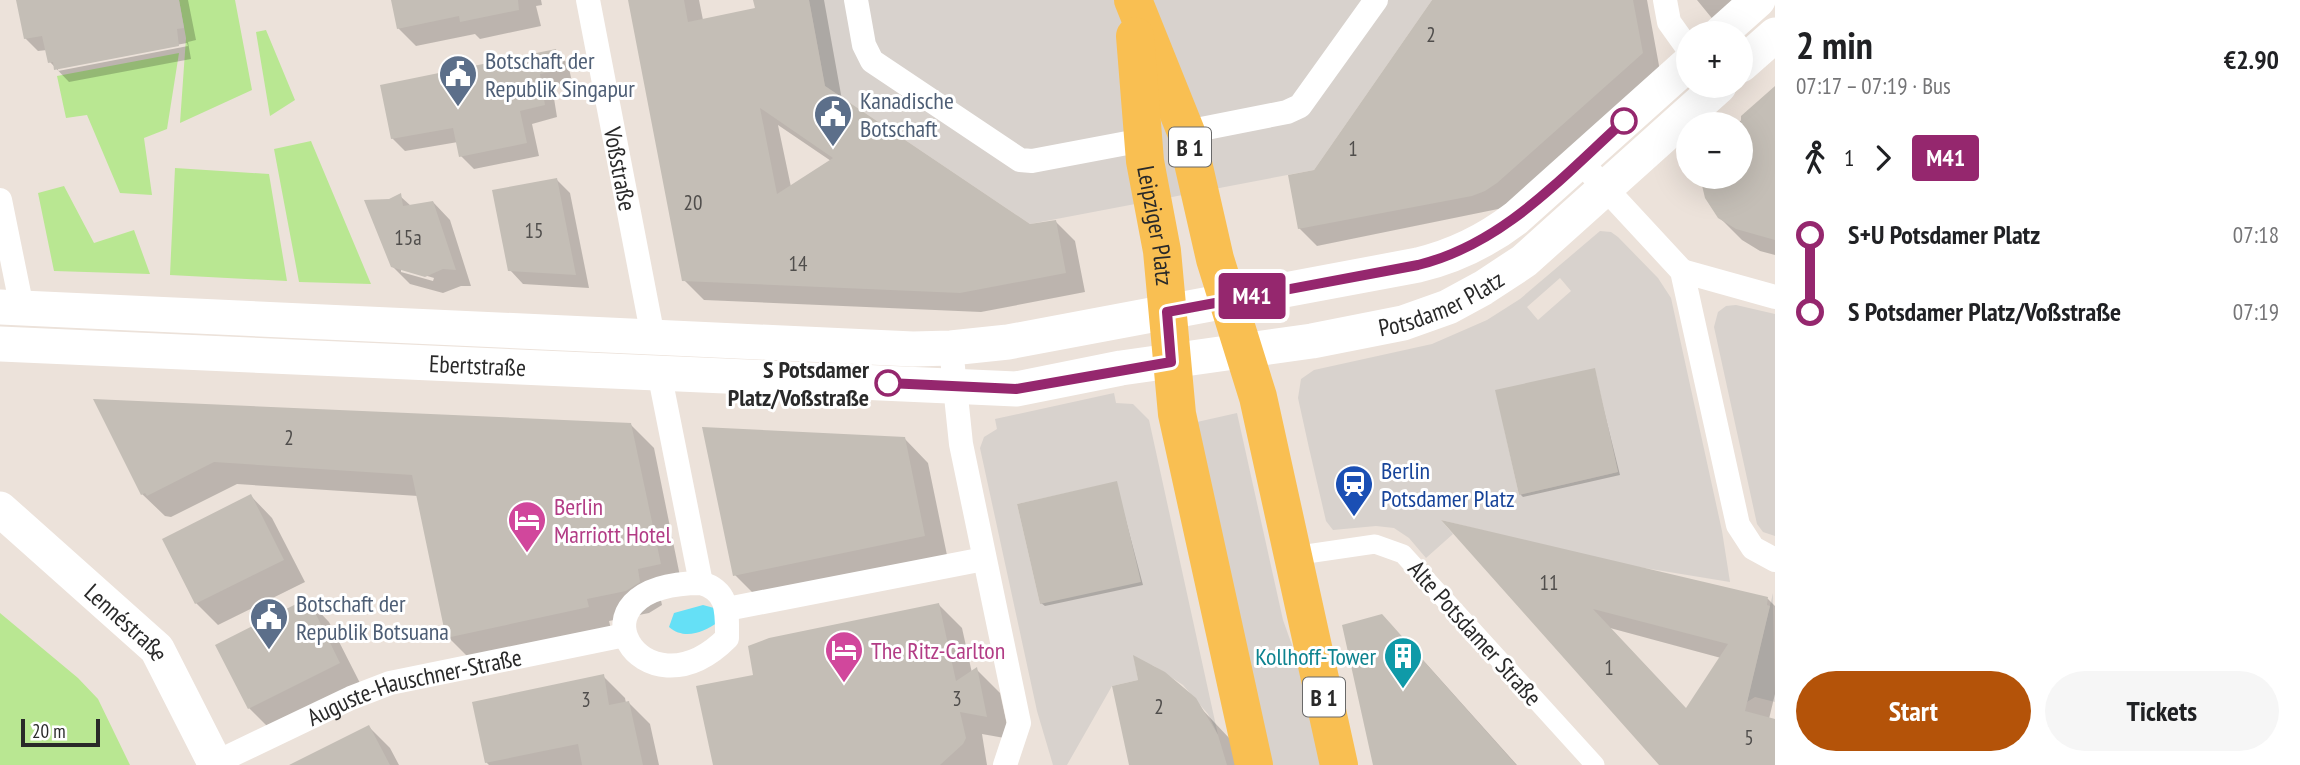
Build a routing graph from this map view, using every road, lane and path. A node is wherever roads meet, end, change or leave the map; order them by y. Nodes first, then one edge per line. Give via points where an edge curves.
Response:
1 (587, 0) edge
2 (856, 0) edge
3 (1133, 0) edge
4 (1376, 0) edge
5 (1665, 0) edge
6 (1758, 0) edge
7 (1734, 21) edge
8 (1676, 33) edge
9 (1775, 35) edge
10 (1753, 54) edge
11 (1676, 75) edge
12 (1706, 98) edge
13 (1186, 132) junction
14 (1143, 140) junction
15 (1580, 161) junction
16 (1605, 188) junction
17 (0, 200) edge
18 (1682, 271) junction
19 (1775, 297) edge
20 (1228, 300) junction
21 (11, 307) edge
22 (1167, 312) junction
23 (653, 337) junction
24 (0, 344) edge
25 (951, 348) junction
26 (1244, 351) junction
27 (1171, 362) junction
28 (659, 372) junction
29 (955, 386) junction
30 (0, 509) edge
31 (1293, 556) junction
32 (984, 559) junction
33 (1775, 560) edge
34 (701, 583) junction
35 (727, 609) junction
36 (625, 635) junction
37 (1009, 756) edge
38 (216, 764) edge
39 (1254, 765) edge
40 (1339, 765) edge
41 (1595, 765) edge

1 - 23 street, Voßstraße
2 - 14 street, Leipziger Platz via 866,52 872,61 1020,160
3 - 13 main road, Leipziger Platz / B 1
3 - 14 main road, Leipziger Platz / B 1
4 - 13 street via 1300,106
5 - 8 street
6 - 7 main road
9 - 10 main road
11 - 15 main road, Potsdamer Platz
12 - 16 main road, Potsdamer Platz
13 - 20 main road, Leipziger Platz / B 1
14 - 22 main road, Leipziger Platz / B 1
15 - 16 street
15 - 20 main road, Potsdamer Platz via 1500,230 1455,254
16 - 18 street
16 - 26 main road, Potsdamer Platz via 1513,269 1448,306 1403,323
17 - 21 street
18 - 19 street
18 - 33 street via 1732,504 1744,536 1762,555
20 - 22 main road, Potsdamer Platz
20 - 26 main road, B 1
21 - 23 main road, Ebertstraße
22 - 25 main road, Potsdamer Platz
22 - 27 main road, B 1
23 - 25 main road, Ebertstraße
23 - 28 main road
24 - 28 main road, Ebertstraße
25 - 29 street
26 - 27 main road, Potsdamer Platz
26 - 31 main road, B 1
27 - 29 main road, Potsdamer Platz via 1016,389
27 - 39 main road, B 1 via 1179,426
28 - 29 main road, Ebertstraße
28 - 34 street
29 - 32 street via 961,444
30 - 38 main road, Lennéstraße via 157,649
31 - 40 main road, B 1
31 - 41 street, Alte Potsdamer Straße via 1375,544 1403,554
32 - 35 street
32 - 37 street via 1018,713 1018,732
34 - 35 street via 714,587
34 - 36 street via 663,585 641,596 626,612
35 - 36 street via 727,638 712,653 691,662 654,664 636,656
36 - 38 street, Auguste-Hauschner-Straße via 390,683

